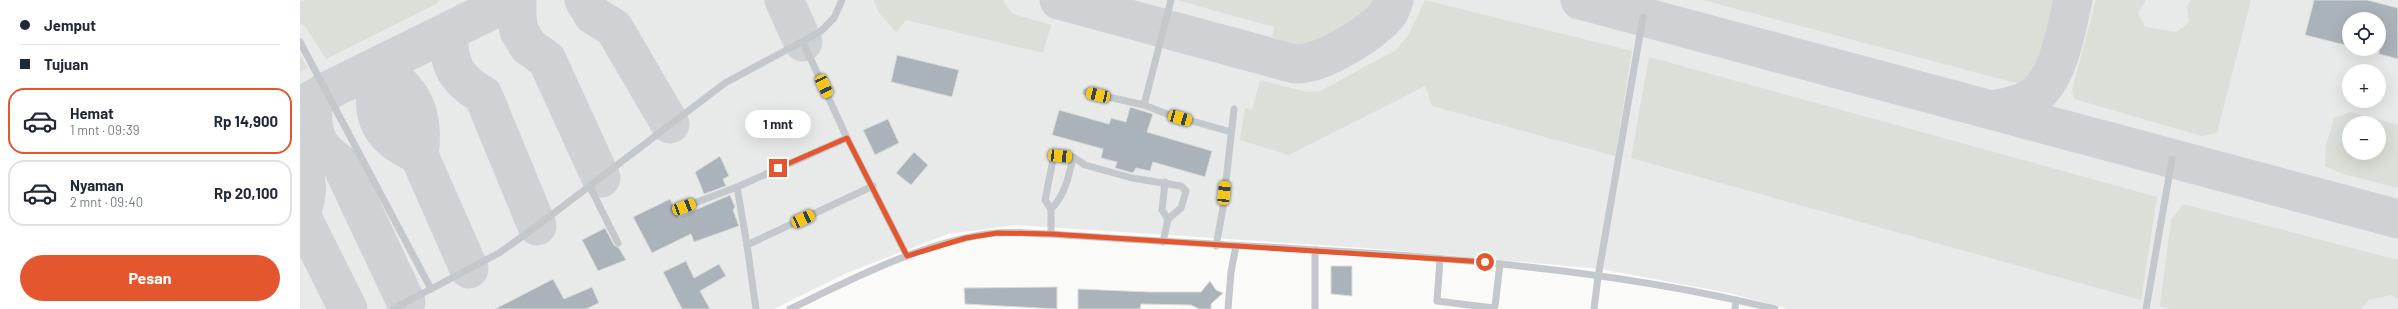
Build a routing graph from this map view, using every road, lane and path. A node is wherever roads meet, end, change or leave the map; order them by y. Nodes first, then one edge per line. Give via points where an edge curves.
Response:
1 (842, 0) edge
2 (1172, 0) edge
3 (1643, 17) dead end
4 (300, 42) edge
5 (803, 42) junction
6 (1086, 92) dead end
7 (1144, 105) junction
8 (1234, 109) dead end
9 (1231, 132) junction
10 (847, 138) junction
11 (1073, 157) junction
12 (2172, 159) dead end
13 (1165, 182) junction
14 (873, 186) junction
15 (590, 187) junction
16 (737, 187) junction
17 (684, 207) dead end
18 (1051, 209) junction
19 (1168, 219) junction
20 (1051, 234) junction
21 (1163, 242) junction
22 (618, 243) dead end
23 (747, 245) junction
24 (1216, 246) junction
25 (1236, 246) junction
26 (1315, 250) junction
27 (907, 256) junction
28 (1440, 259) junction
29 (1500, 264) junction
30 (1598, 277) junction
31 (432, 290) junction
32 (1736, 300) junction
33 (393, 309) edge
34 (756, 309) edge
35 (790, 309) edge
36 (1228, 309) edge
37 (1315, 309) edge
38 (1594, 309) edge
39 (1736, 309) edge
40 (1775, 309) edge
41 (2146, 309) edge

1 - 5 lane via 834,18 820,32
2 - 7 lane
3 - 30 lane
4 - 31 lane
5 - 10 lane
5 - 15 lane via 725,84
6 - 7 lane
7 - 9 lane
8 - 9 lane
9 - 24 lane
10 - 14 lane
10 - 16 lane
11 - 13 lane via 1085,165 1132,178 1154,183
11 - 18 lane via 1058,203
11 - 18 lane via 1060,156 1053,160 1045,200
12 - 41 lane
13 - 19 lane via 1162,210
13 - 19 lane via 1181,186 1186,191 1181,208
14 - 23 lane
14 - 27 lane
15 - 22 lane
15 - 31 lane via 499,253
16 - 17 lane
16 - 23 lane
18 - 20 lane
19 - 21 lane
20 - 21 lane
20 - 27 lane via 997,233 966,238
21 - 24 lane
23 - 34 lane
24 - 25 lane
25 - 26 lane
25 - 36 lane
26 - 28 lane
26 - 37 lane
27 - 35 lane via 849,280
28 - 29 lane
28 - 29 lane via 1437,301 1493,308
29 - 30 lane
30 - 32 lane
30 - 38 lane
31 - 33 lane
32 - 39 lane
32 - 40 lane

